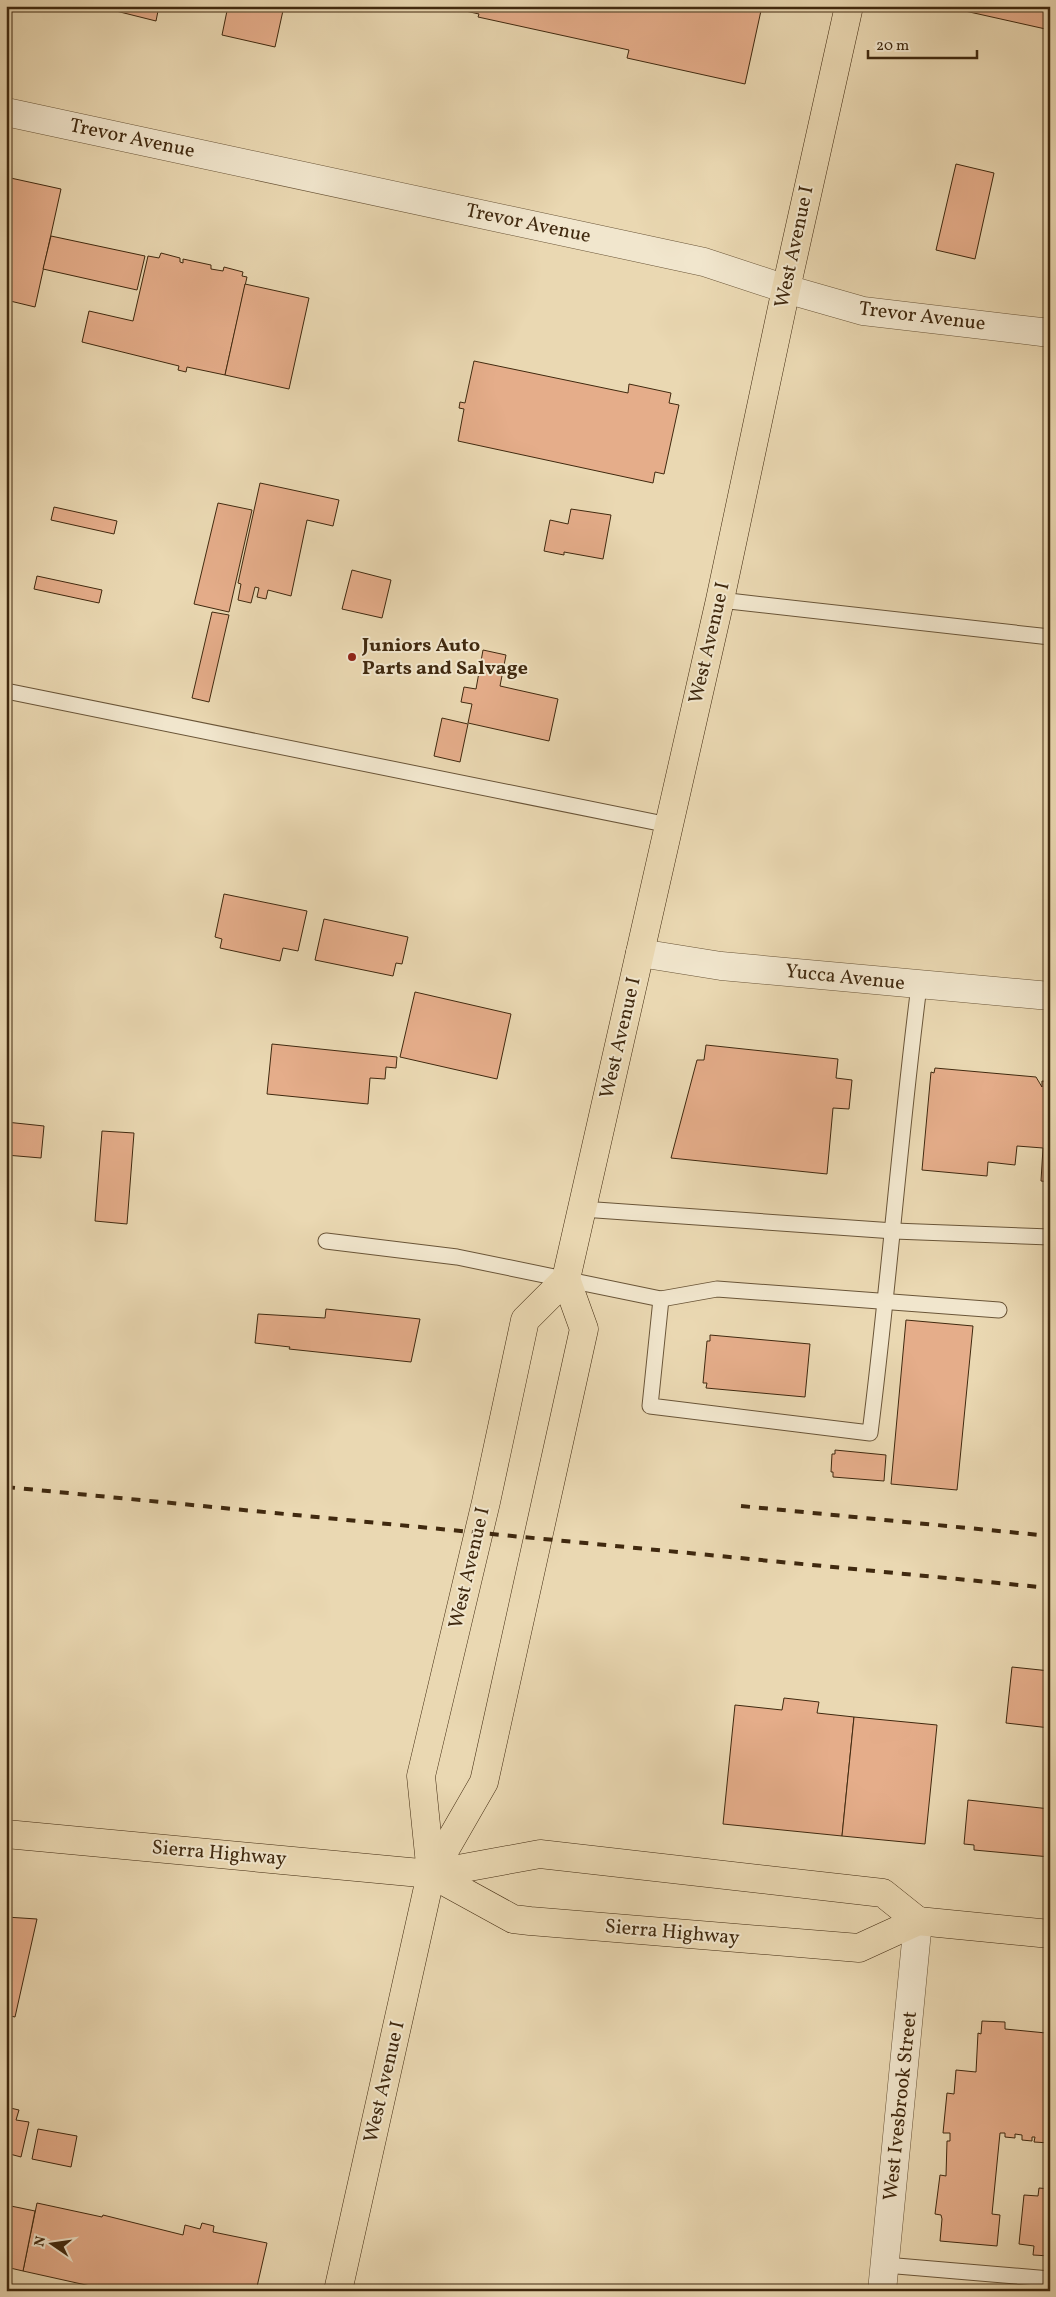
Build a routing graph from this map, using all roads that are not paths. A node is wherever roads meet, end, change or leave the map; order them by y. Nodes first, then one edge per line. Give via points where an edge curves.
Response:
1 (849, 6) edge
2 (6, 112) edge
3 (786, 289) junction
4 (1050, 333) edge
5 (720, 600) junction
6 (1050, 637) edge
7 (6, 692) edge
8 (669, 825) junction
9 (640, 953) junction
10 (919, 986) junction
11 (1050, 996) edge
12 (582, 1209) junction
13 (894, 1231) junction
14 (1050, 1237) edge
15 (326, 1241) dead end
16 (566, 1279) junction
17 (661, 1299) junction
18 (887, 1300) junction
19 (999, 1310) dead end
20 (6, 1834) edge
21 (431, 1874) junction
22 (918, 1921) junction
23 (1050, 1934) edge
24 (884, 2278) edge
25 (1050, 2279) edge
26 (338, 2291) edge

1 - 3 main road, West Avenue I
2 - 3 street, Trevor Avenue via 704,262
3 - 4 street, Trevor Avenue via 863,311
3 - 5 main road, West Avenue I
5 - 6 lane
5 - 8 main road, West Avenue I
7 - 8 lane
8 - 9 main road, West Avenue I
9 - 10 street, Yucca Avenue via 721,966
9 - 12 main road, West Avenue I
10 - 11 street, Yucca Avenue
10 - 13 lane
12 - 13 lane
12 - 16 main road, West Avenue I
13 - 14 lane
13 - 18 lane
15 - 16 lane via 457,1257
16 - 17 lane
16 - 21 main road, West Avenue I via 584,1329 484,1782
16 - 21 main road, West Avenue I via 525,1320 421,1776
17 - 18 lane via 717,1289
17 - 18 lane via 650,1406 870,1433
18 - 19 lane
20 - 21 main road, Sierra Highway
21 - 22 main road, Sierra Highway via 540,1854 883,1893
21 - 22 main road, Sierra Highway via 513,1919 530,1921 859,1948
21 - 26 main road, West Avenue I
22 - 23 main road
22 - 24 street, West Ivesbrook Street
24 - 25 lane

